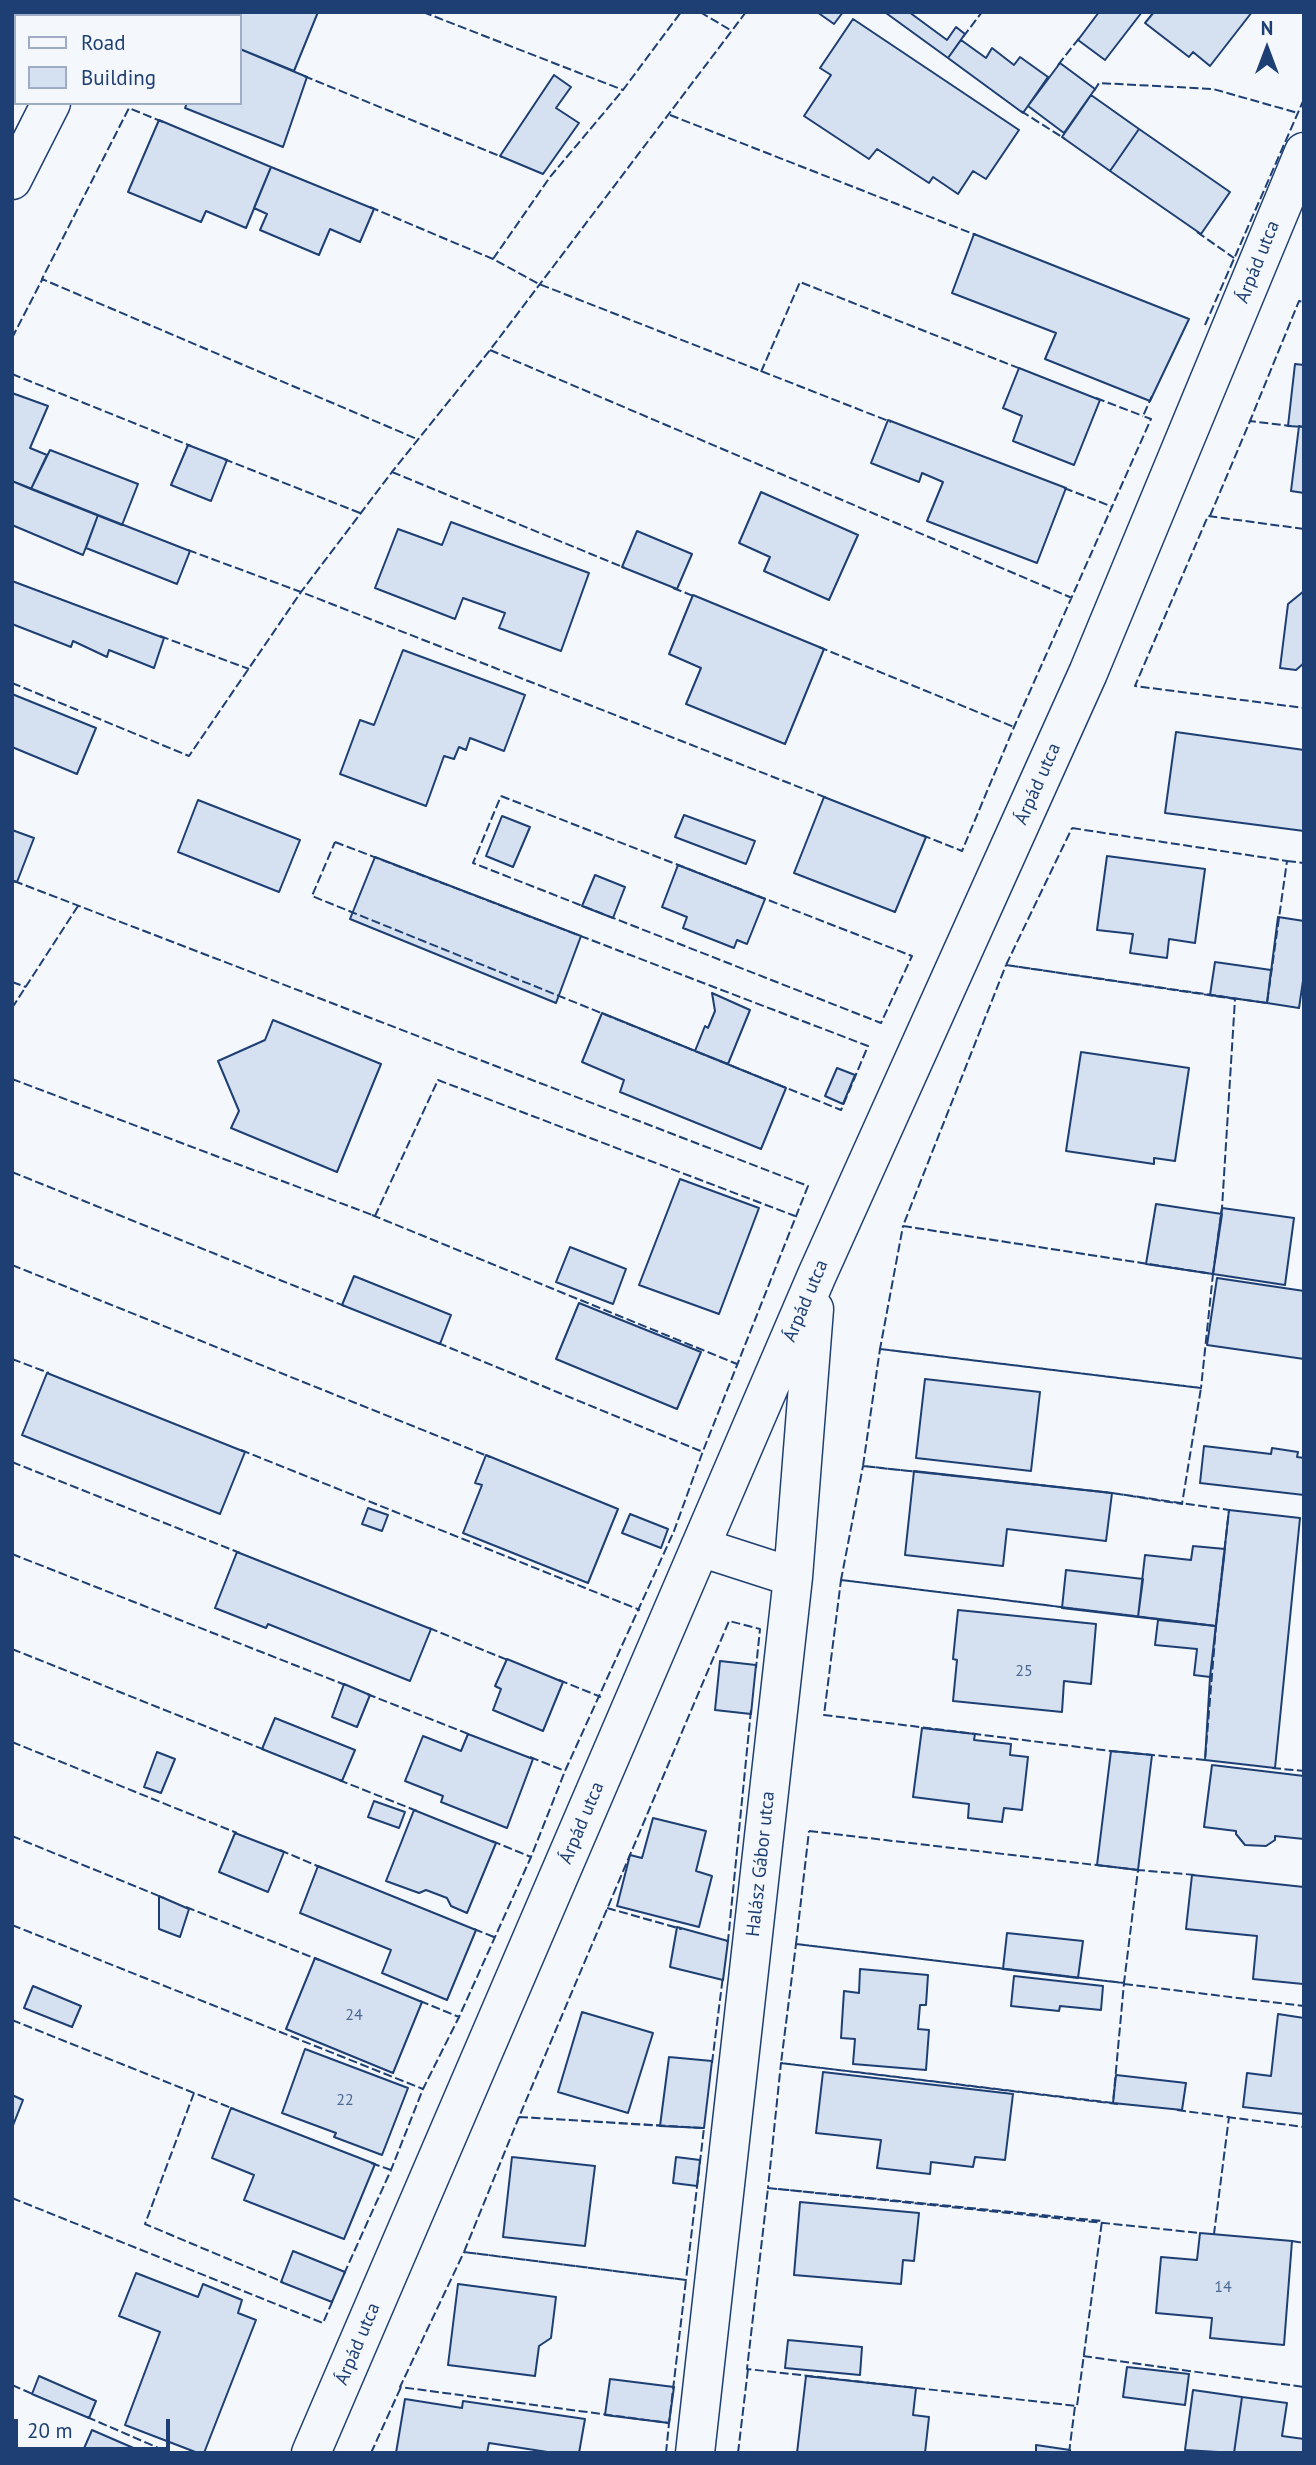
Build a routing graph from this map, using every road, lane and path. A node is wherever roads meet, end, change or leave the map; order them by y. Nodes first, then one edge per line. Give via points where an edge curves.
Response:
1 (50, 105) edge
2 (1304, 152) edge
3 (12, 180) edge
4 (817, 1275) junction
5 (700, 1548) junction
6 (793, 1577) junction
7 (312, 2453) edge
8 (695, 2453) edge

1 - 3 street
2 - 4 street, Árpád utca via 1088,673
4 - 5 street, Árpád utca
4 - 6 street, Halász Gábor utca
5 - 6 street
5 - 7 street, Árpád utca
6 - 8 street, Halász Gábor utca

